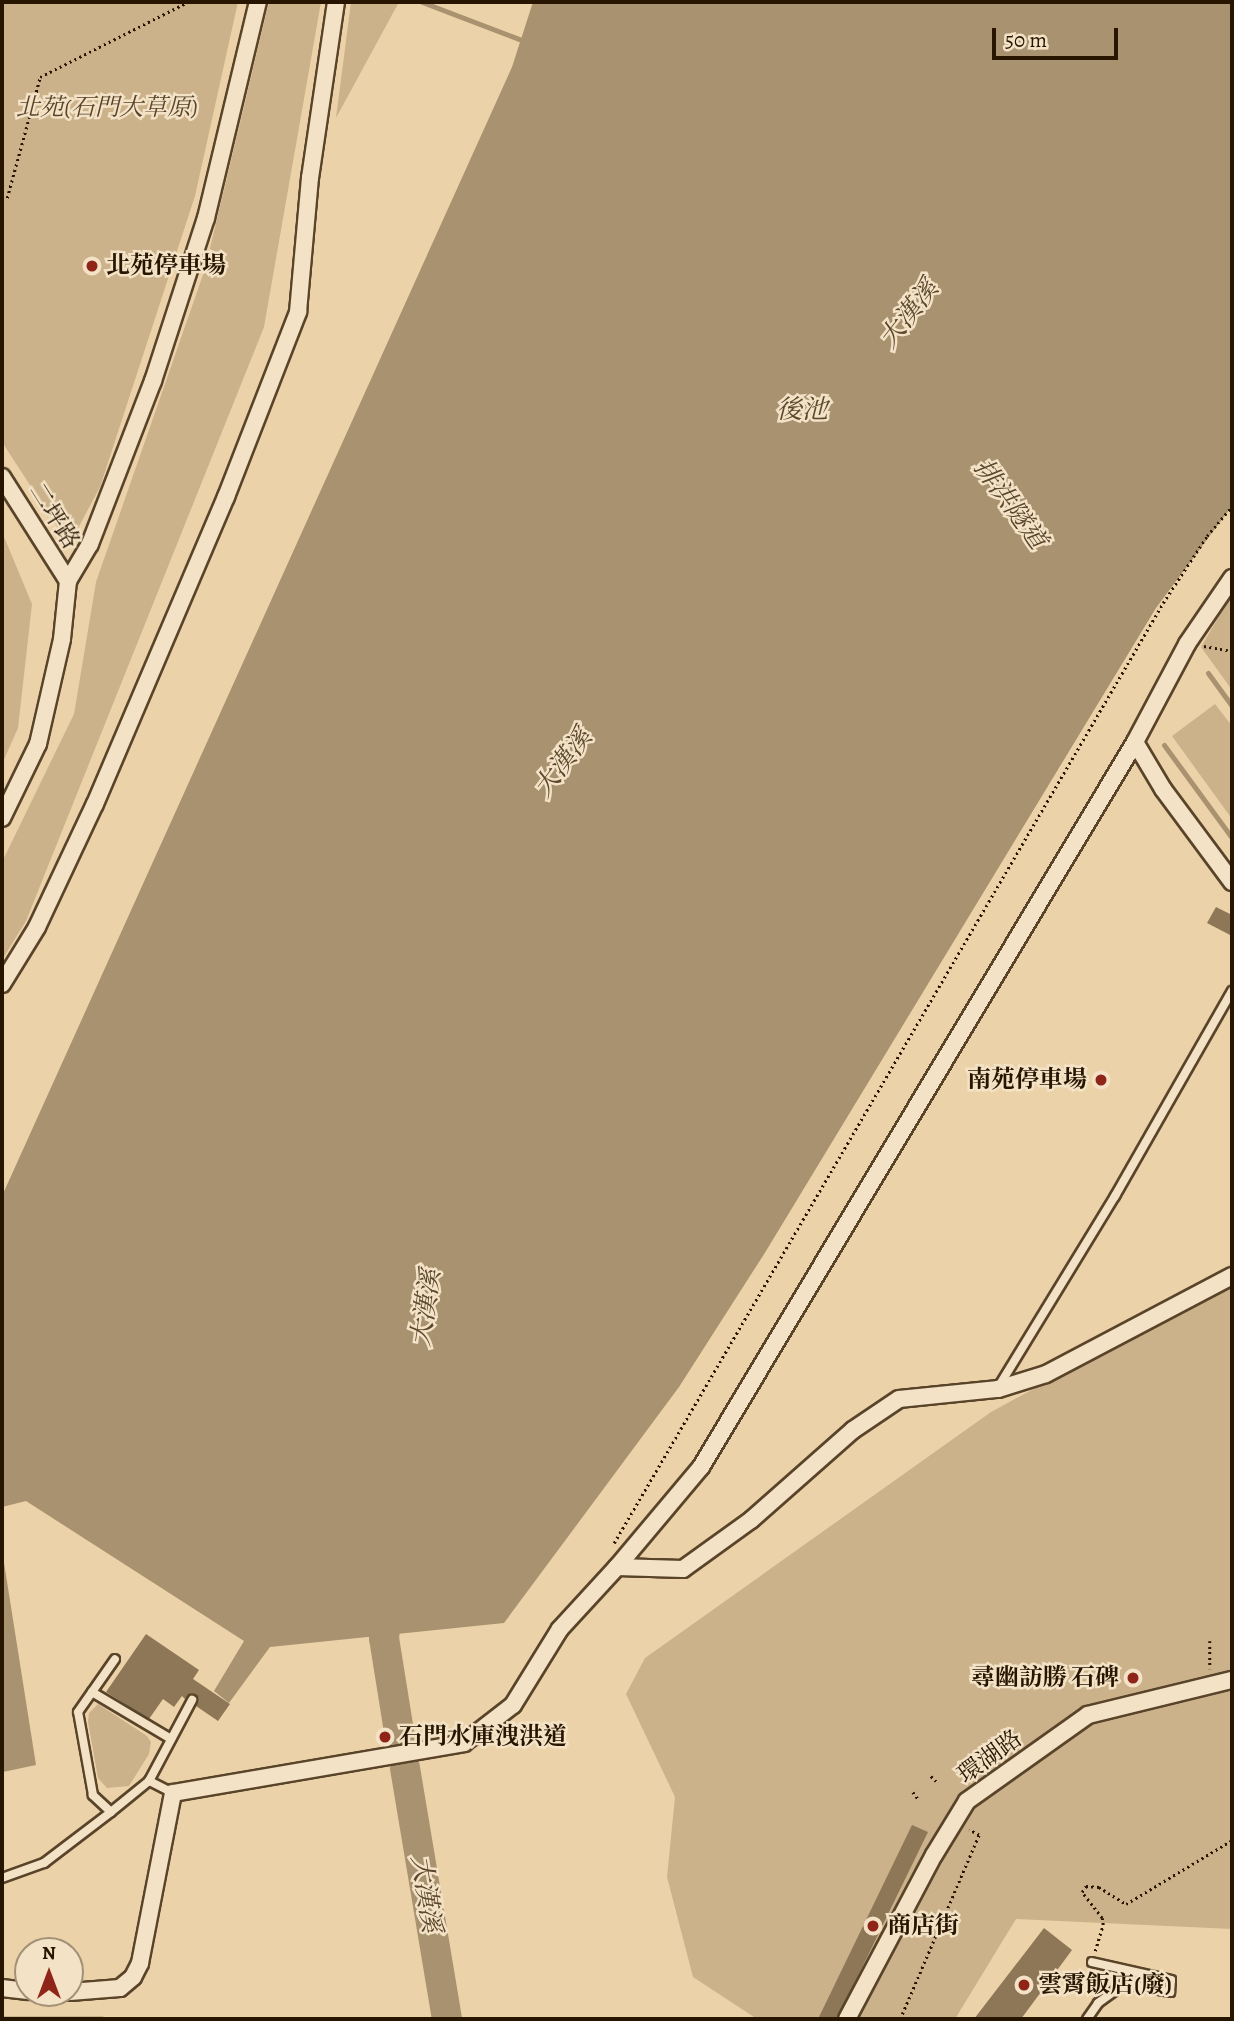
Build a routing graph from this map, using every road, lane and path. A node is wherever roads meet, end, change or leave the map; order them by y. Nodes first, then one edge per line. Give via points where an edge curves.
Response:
1 (188, 2) edge
2 (258, 2) edge
3 (336, 2) edge
4 (7, 198) dead end
5 (2, 477) edge
6 (1232, 506) edge
7 (1232, 578) edge
8 (68, 581) junction
9 (1187, 644) junction
10 (1232, 651) edge
11 (1135, 742) junction
12 (2, 818) edge
13 (1232, 882) edge
14 (2, 984) edge
15 (1232, 991) edge
16 (1232, 1276) edge
17 (998, 1389) junction
18 (617, 1567) junction
19 (1210, 1641) dead end
20 (115, 1659) dead end
21 (1232, 1680) edge
22 (1213, 1685) junction
23 (92, 1692) junction
24 (192, 1700) dead end
25 (171, 1739) junction
26 (932, 1776) dead end
27 (149, 1781) junction
28 (938, 1783) dead end
29 (913, 1792) dead end
30 (173, 1793) junction
31 (918, 1798) dead end
32 (111, 1812) junction
33 (954, 1822) junction
34 (1232, 1840) edge
35 (2, 1878) edge
36 (1092, 1962) joint
37 (84, 1991) edge
38 (847, 2019) edge
39 (900, 2019) edge
40 (1087, 2019) edge

1 - 4 path via 40,76
2 - 8 street via 206,218 153,381 90,544
3 - 14 street via 310,178 298,312 226,498 95,804 37,927
5 - 8 street, 二坪路
6 - 18 path via 1163,603 663,1457 610,1551
7 - 9 street
8 - 12 street via 62,639 38,744
9 - 10 path
9 - 11 street
11 - 13 street via 1163,789
11 - 18 street via 701,1467
15 - 17 lane
16 - 17 street via 1046,1374
17 - 18 street via 900,1399 853,1430 751,1520 683,1569
18 - 30 street via 559,1629 513,1705 464,1743
19 - 22 path
20 - 23 lane
21 - 22 street, 環湖路
22 - 33 street, 環湖路 via 1088,1715 967,1801
23 - 25 lane
23 - 32 lane via 78,1712 93,1796
24 - 25 lane
25 - 27 lane
26 - 28 path
27 - 30 lane
27 - 32 lane
29 - 31 path
30 - 37 street via 141,1963 120,1987
32 - 35 lane via 44,1863
33 - 38 street, 環湖路
33 - 39 path via 979,1835
34 - 36 path via 1126,1904 1099,1887 1083,1888 1103,1925
36 - 40 lane via 1171,1980 1170,1992 1124,1984 1098,2003

